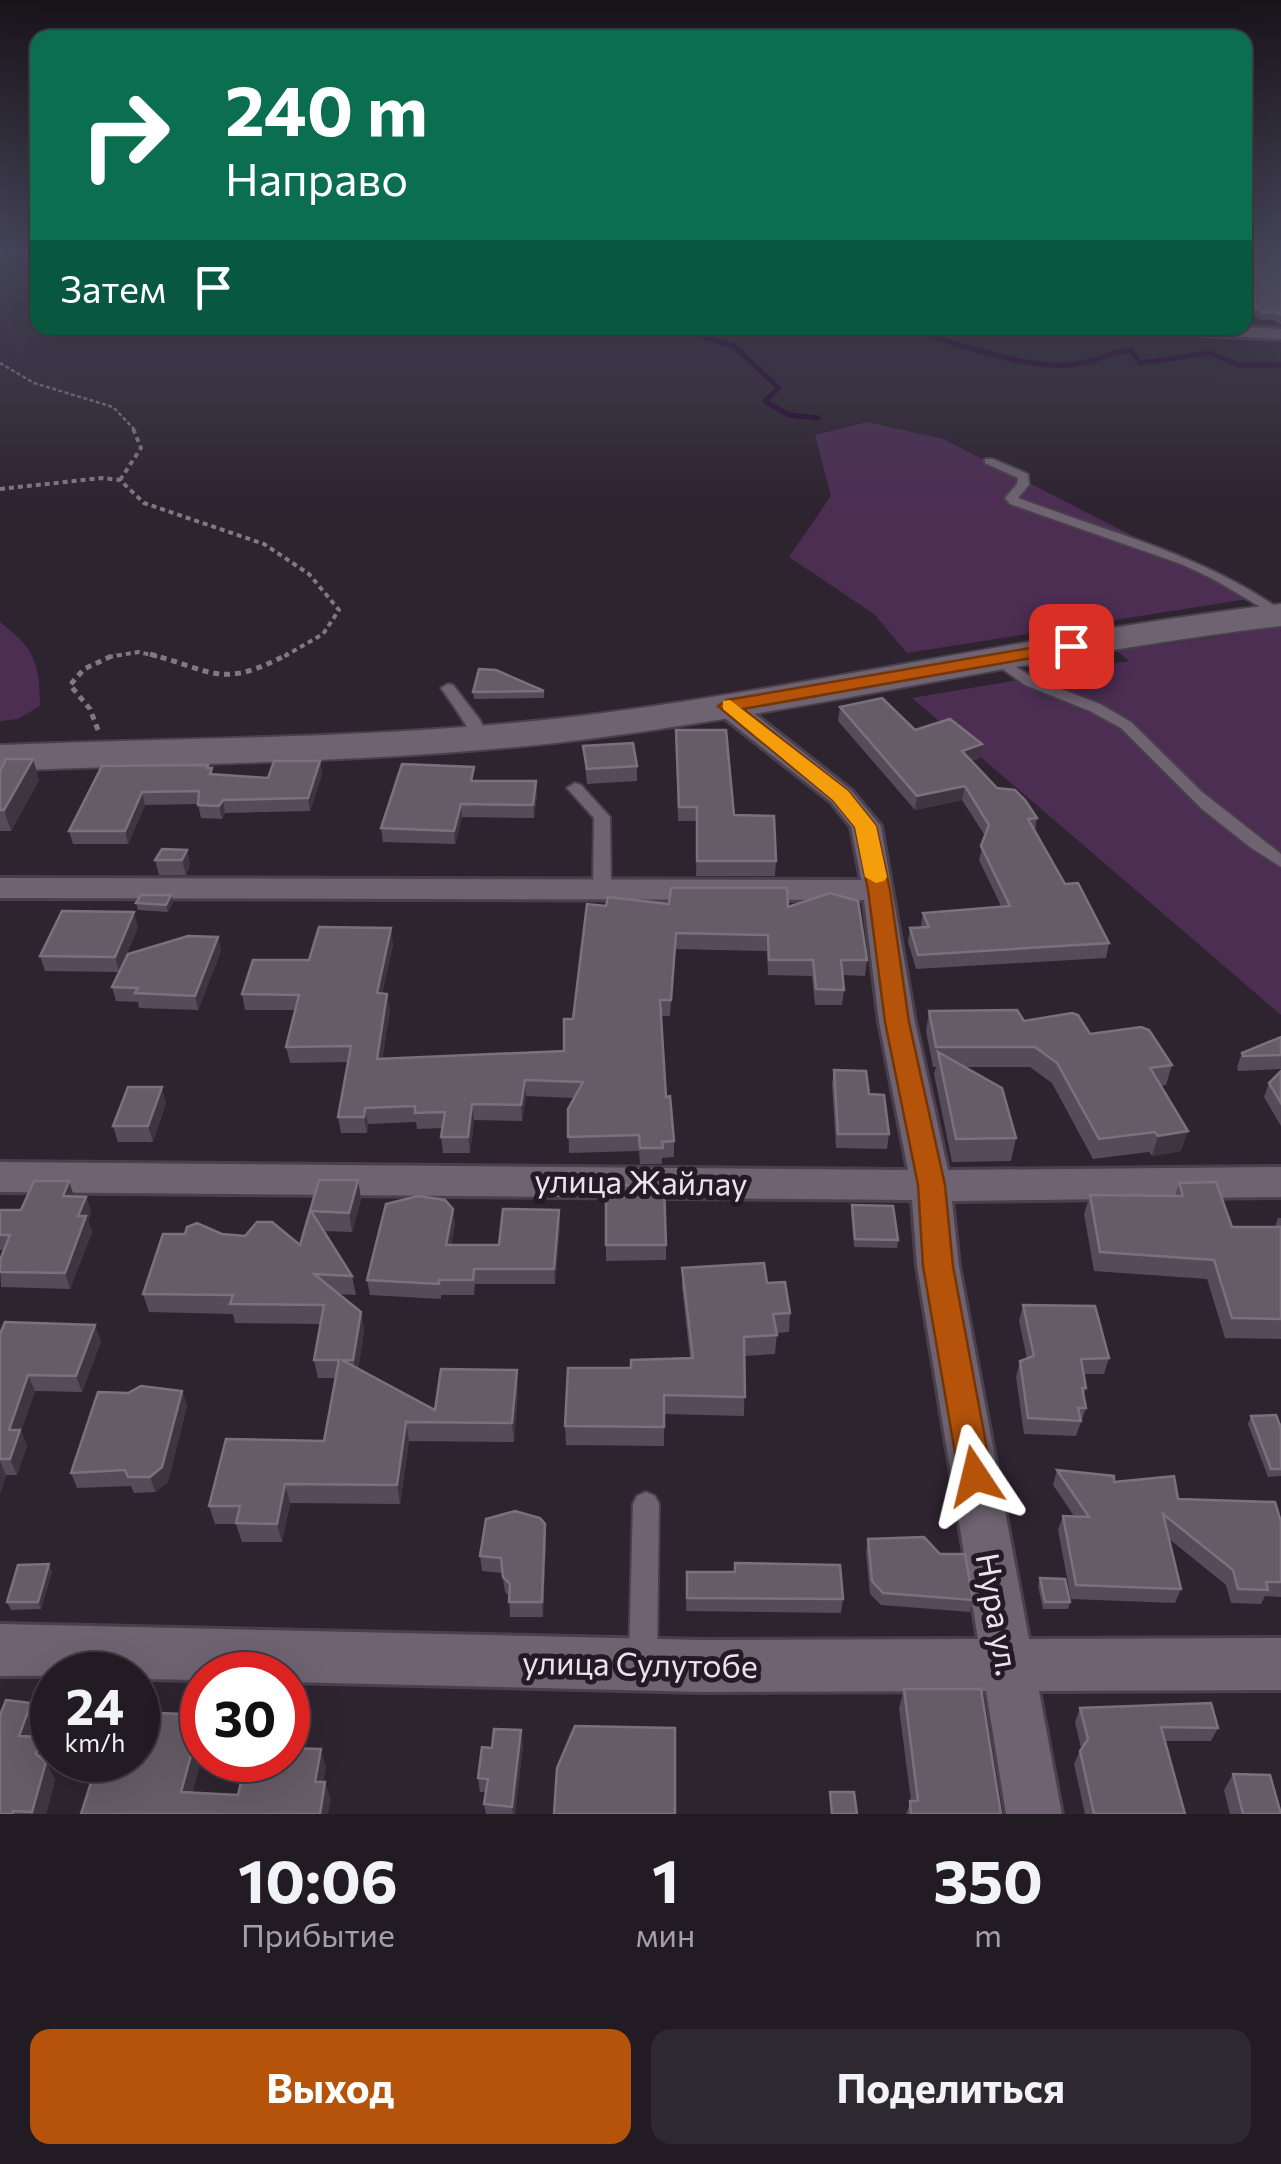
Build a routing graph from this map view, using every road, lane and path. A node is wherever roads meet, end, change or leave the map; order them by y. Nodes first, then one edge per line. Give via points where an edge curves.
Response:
1 (0, 362) edge
2 (989, 461) dead end
3 (120, 480) junction
4 (0, 489) edge
5 (1281, 615) edge
6 (998, 658) junction
7 (448, 688) dead end
8 (727, 706) junction
9 (480, 738) junction
10 (84, 754) junction
11 (0, 758) edge
12 (575, 788) dead end
13 (1281, 862) edge
14 (0, 888) edge
15 (602, 888) junction
16 (879, 890) junction
17 (0, 1177) edge
18 (1281, 1182) edge
19 (932, 1185) junction
20 (646, 1504) dead end
21 (0, 1650) edge
22 (1008, 1662) junction
23 (1281, 1664) edge
24 (643, 1665) junction
25 (1034, 1814) edge

1 - 3 path via 31,382 124,412 140,448
2 - 5 lane via 1024,476 1014,501 1159,548
3 - 4 path
3 - 10 path via 144,503 264,544 310,574 340,610 322,636 239,674 217,676 146,652 108,657 76,672 70,685 98,730
5 - 6 street
6 - 8 street
6 - 13 lane via 1048,693 1126,725 1228,825
7 - 9 lane
8 - 9 street
8 - 16 street, Нура ул. via 841,796 866,826
9 - 10 street
10 - 11 street
12 - 15 lane via 602,817
14 - 15 street
15 - 16 street
16 - 19 street, Нура ул. via 897,1022
17 - 19 street, улица Жайлау
18 - 19 street, улица Жайлау
19 - 22 street, Нура ул. via 938,1266
20 - 24 lane
21 - 24 street, улица Сулутобе
22 - 23 street, улица Сулутобе
22 - 24 street, улица Сулутобе
22 - 25 street, Нура ул.

